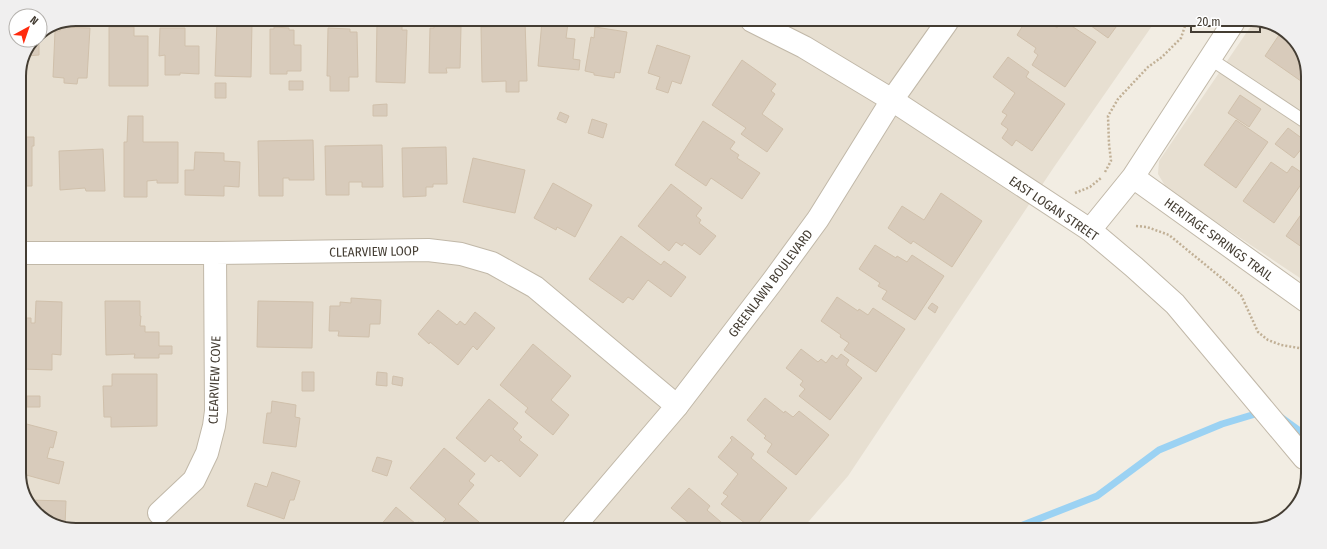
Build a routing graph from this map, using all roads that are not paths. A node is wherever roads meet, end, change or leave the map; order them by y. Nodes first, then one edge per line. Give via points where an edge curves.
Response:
1 (762, 26) edge
2 (943, 26) edge
3 (1231, 26) edge
4 (1209, 58) junction
5 (892, 100) junction
6 (1301, 119) edge
7 (1133, 177) junction
8 (1090, 230) junction
9 (26, 253) edge
10 (216, 253) junction
11 (1301, 297) edge
12 (677, 406) junction
13 (1301, 454) edge
14 (159, 513) dead end
15 (577, 523) edge

1 - 5 street, EAST LOGAN STREET via 804,47
2 - 5 street, GREENLAWN BOULEVARD
3 - 4 street
4 - 6 lane
4 - 7 street
5 - 8 street, EAST LOGAN STREET
5 - 12 street, GREENLAWN BOULEVARD via 818,219
7 - 8 street
7 - 11 street, HERITAGE SPRINGS TRAIL
8 - 13 street, EAST LOGAN STREET via 1175,304
9 - 10 street, CLEARVIEW LOOP
10 - 12 street, CLEARVIEW LOOP via 428,250 461,254 492,263 535,288
10 - 14 street, CLEARVIEW COVE via 214,426 207,453 194,480
12 - 15 street, GREENLAWN BOULEVARD

